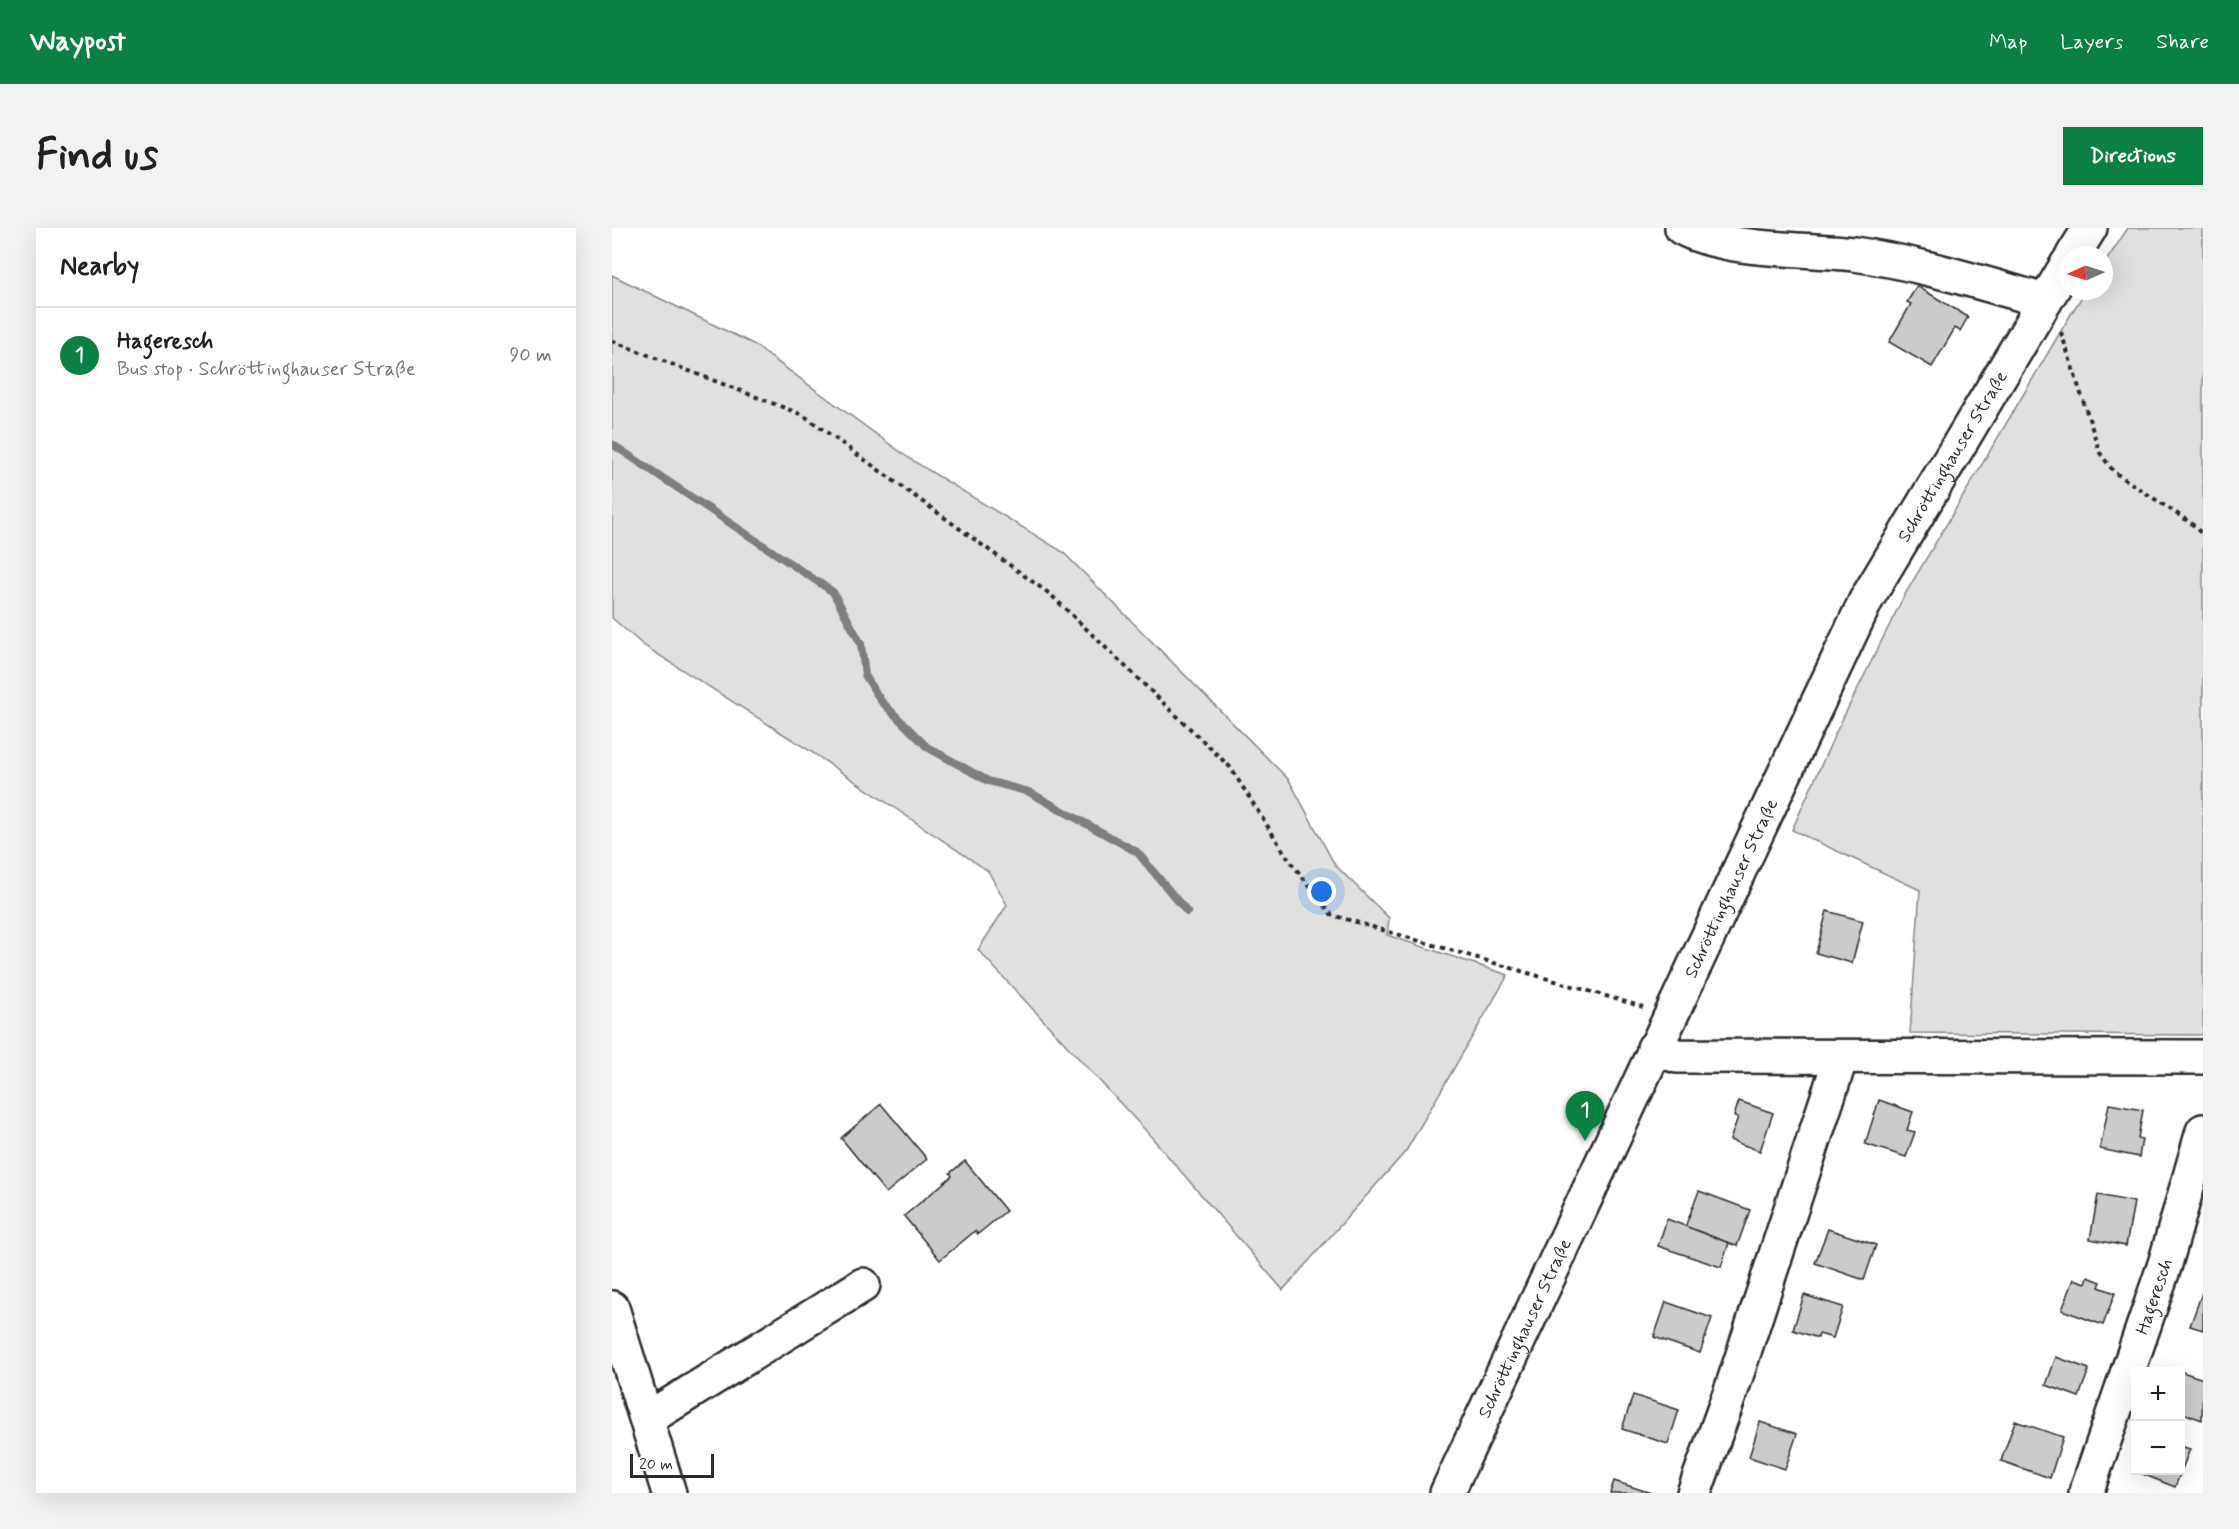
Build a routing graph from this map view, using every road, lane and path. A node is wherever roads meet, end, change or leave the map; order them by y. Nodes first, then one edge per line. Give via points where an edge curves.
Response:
1 (1682, 228) edge
2 (2090, 228) edge
3 (2079, 246) edge
4 (2059, 278) edge
5 (2045, 301) junction
6 (612, 341) edge
7 (2203, 535) edge
8 (1670, 1015) junction
9 (1654, 1048) junction
10 (1841, 1057) junction
11 (2203, 1057) edge
12 (2203, 1131) edge
13 (863, 1286) dead end
14 (612, 1308) edge
15 (647, 1419) junction
16 (669, 1493) edge
17 (1447, 1493) edge
18 (1694, 1493) edge
19 (2086, 1493) edge

1 - 5 street via 1742,245 1853,254 1925,266
2 - 3 street
4 - 5 street, Schröttinghauser Straße
5 - 7 path via 2057,316 2105,462
5 - 8 street, Schröttinghauser Straße via 1866,600
6 - 8 path via 803,415 1051,595 1230,767 1289,860 1332,915
8 - 9 street, Schröttinghauser Straße
9 - 10 street via 1677,1056
9 - 17 street, Schröttinghauser Straße
10 - 11 street
10 - 18 street
12 - 19 street, Hageresch via 2165,1264
13 - 15 street
14 - 15 street
15 - 16 street

